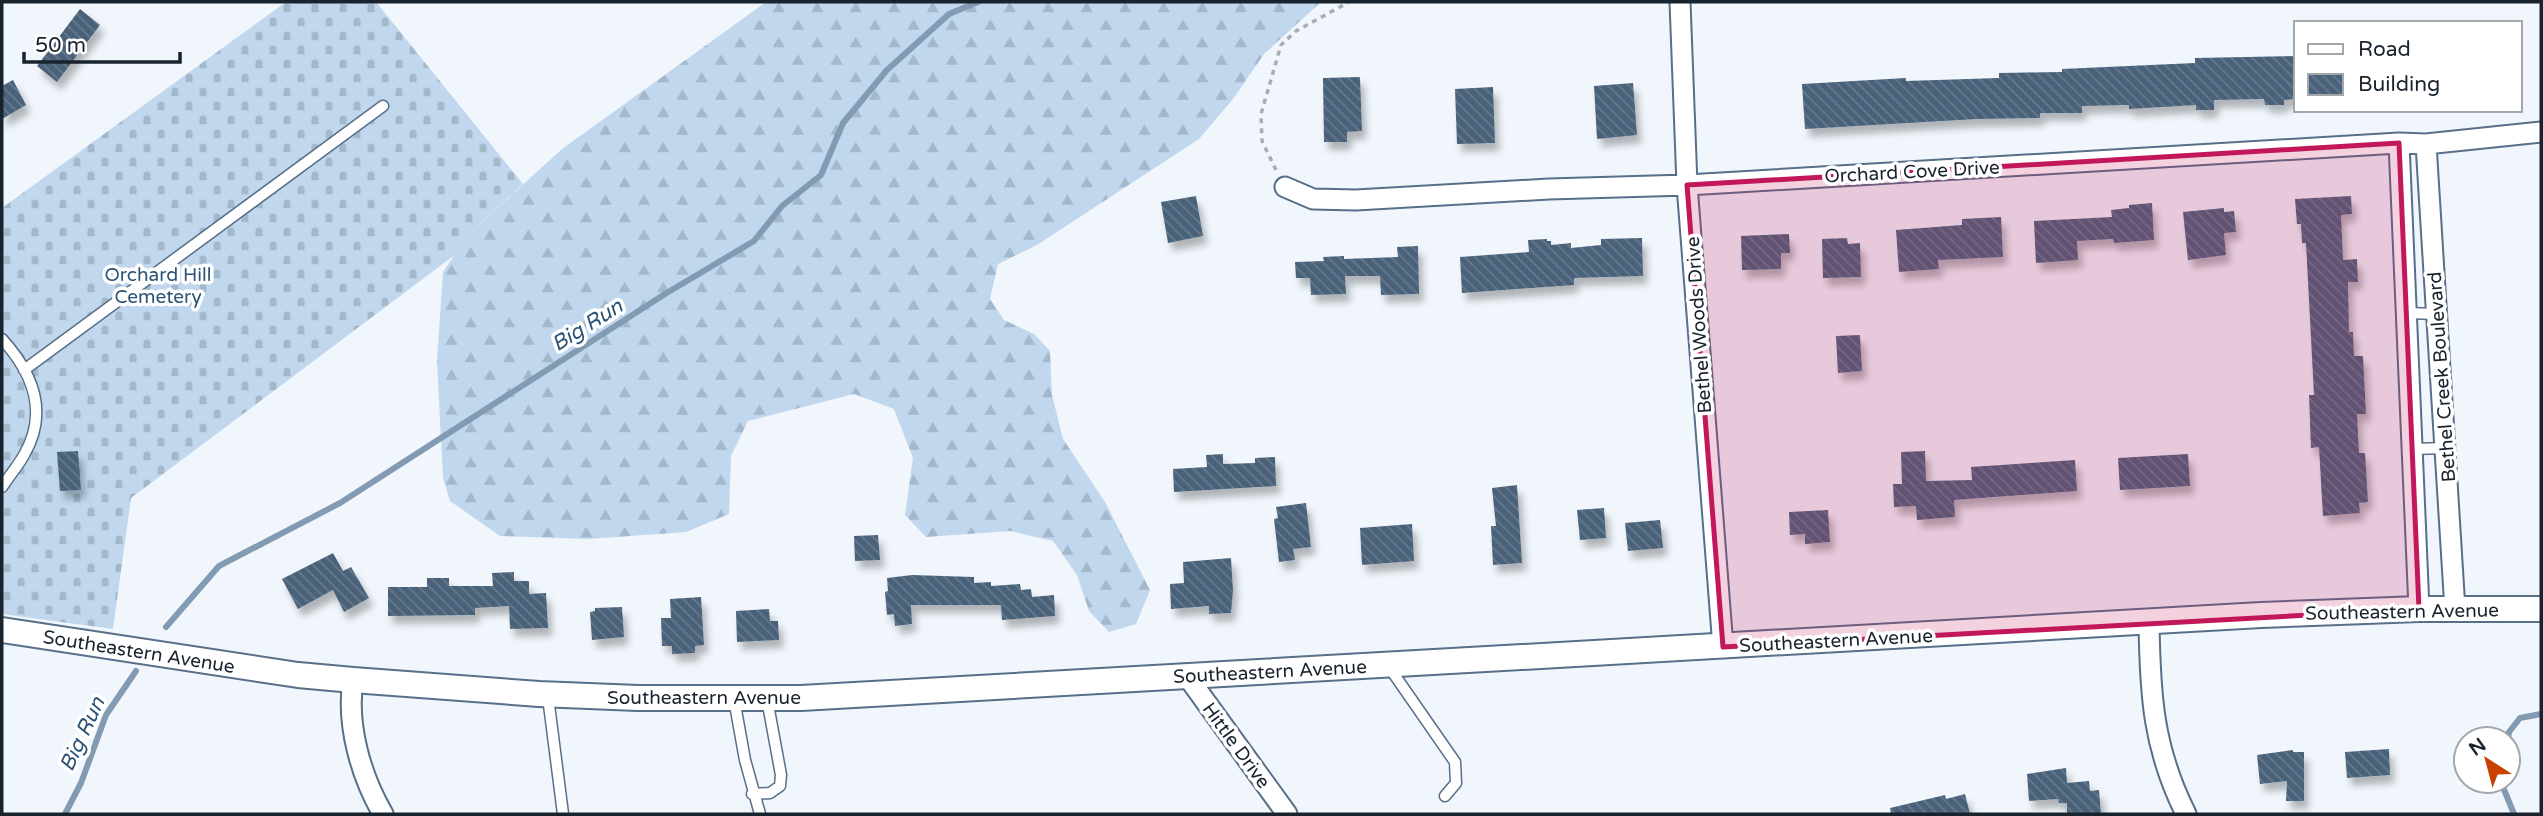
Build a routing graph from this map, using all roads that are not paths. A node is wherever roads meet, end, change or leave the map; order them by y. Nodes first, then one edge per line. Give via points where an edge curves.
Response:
1 (1680, 2) edge
2 (383, 106) dead end
3 (2541, 131) edge
4 (2399, 143) junction
5 (2426, 144) junction
6 (1687, 185) junction
7 (1285, 187) road end
8 (2407, 313) junction
9 (2437, 314) junction
10 (2, 339) edge
11 (24, 370) junction
12 (2445, 448) junction
13 (2414, 449) junction
14 (2, 487) edge
15 (2419, 608) junction
16 (2541, 609) edge
17 (2455, 610) junction
18 (2149, 622) junction
19 (2, 630) edge
20 (1723, 647) junction
21 (1388, 665) junction
22 (1187, 676) junction
23 (353, 680) junction
24 (547, 694) junction
25 (734, 699) junction
26 (767, 699) junction
27 (752, 794) junction
28 (1446, 796) dead end
29 (383, 814) edge
30 (563, 814) edge
31 (760, 814) edge
32 (1287, 814) edge
33 (2186, 814) edge

1 - 6 street, Bethel Woods Drive
2 - 11 lane
3 - 5 street, Orchard Cove Drive
4 - 5 street, Orchard Cove Drive
4 - 6 street, Orchard Cove Drive
4 - 8 street, Bethel Creek Boulevard
5 - 9 street, Bethel Creek Boulevard
6 - 7 street, Orchard Cove Drive via 1356,200 1313,199
6 - 20 street, Bethel Woods Drive
8 - 9 lane
8 - 13 street, Bethel Creek Boulevard
9 - 12 street, Bethel Creek Boulevard
10 - 11 lane
11 - 14 lane via 38,411 25,454
12 - 13 lane
12 - 17 street, Bethel Creek Boulevard
13 - 15 street, Bethel Creek Boulevard
15 - 17 street, Southeastern Avenue
15 - 18 street, Southeastern Avenue
16 - 17 street, Southeastern Avenue
18 - 20 street, Southeastern Avenue
18 - 33 street via 2156,727
19 - 23 street, Southeastern Avenue
20 - 21 street, Southeastern Avenue
21 - 22 street, Southeastern Avenue
21 - 28 lane via 1455,762 1456,783
22 - 26 street, Southeastern Avenue
22 - 32 street, Hittle Drive
23 - 24 street, Southeastern Avenue
23 - 29 street via 355,738
24 - 25 street, Southeastern Avenue
24 - 30 lane
25 - 26 street, Southeastern Avenue
25 - 27 lane
26 - 27 lane via 780,786 770,793
27 - 31 lane

